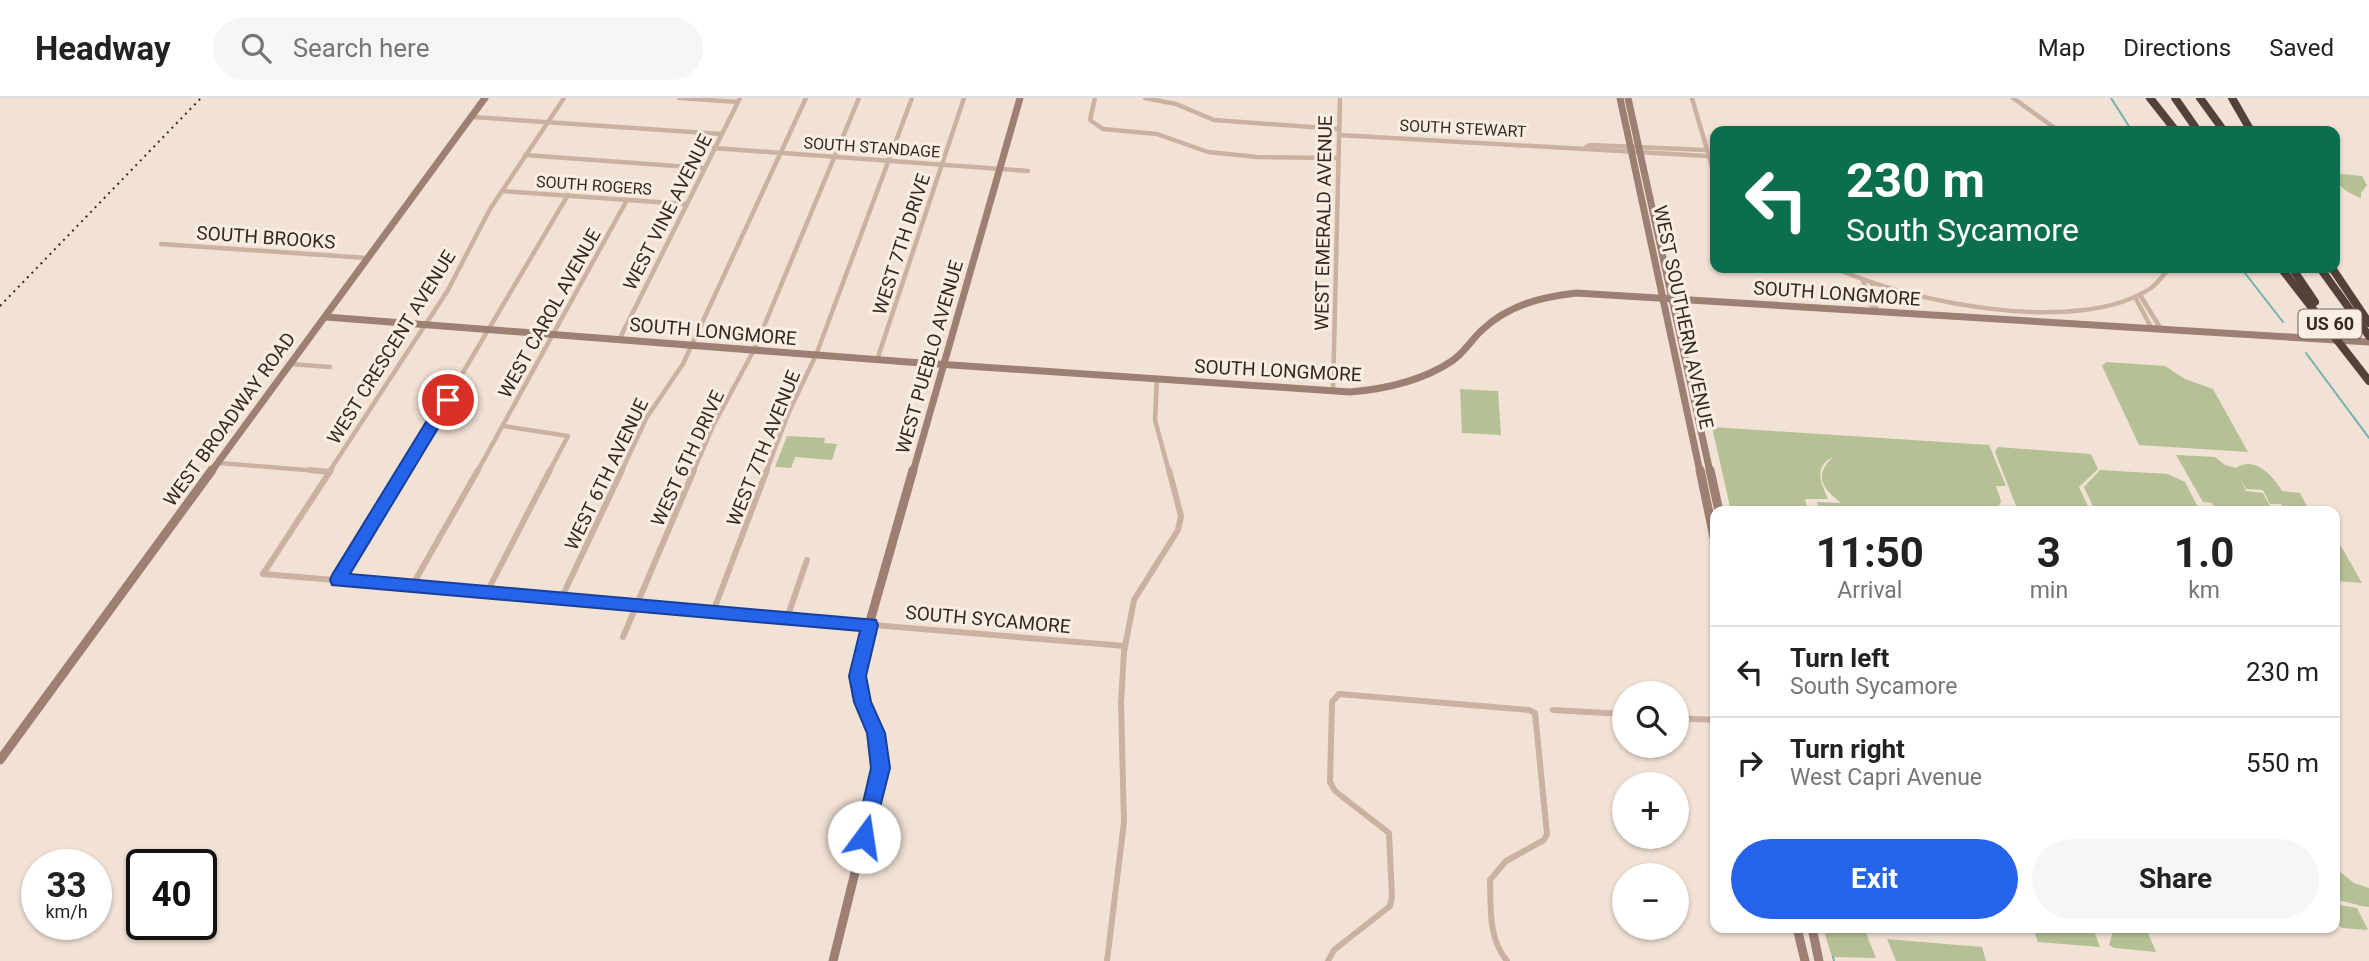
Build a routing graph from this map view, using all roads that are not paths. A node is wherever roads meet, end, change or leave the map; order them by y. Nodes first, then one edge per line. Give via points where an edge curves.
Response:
1 (485, 98) edge
2 (564, 98) edge
3 (679, 98) edge
4 (806, 98) edge
5 (859, 98) edge
6 (912, 98) edge
7 (964, 98) edge
8 (1020, 98) edge
9 (1095, 98) edge
10 (1145, 98) edge
11 (1340, 98) edge
12 (1620, 98) edge
13 (1628, 98) edge
14 (1692, 98) edge
15 (2013, 98) edge
16 (2150, 98) edge
17 (2175, 98) edge
18 (2200, 98) edge
19 (2232, 98) edge
20 (739, 100) edge
21 (472, 117) junction
22 (547, 122) junction
23 (2052, 126) edge
24 (2172, 126) edge
25 (2195, 126) edge
26 (2220, 126) edge
27 (2248, 126) edge
28 (1339, 132) junction
29 (721, 134) junction
30 (714, 148) junction
31 (1630, 149) junction
32 (1639, 149) junction
33 (781, 153) junction
34 (1706, 153) junction
35 (525, 155) junction
36 (835, 156) junction
37 (1338, 159) junction
38 (889, 160) junction
39 (942, 164) junction
40 (1710, 164) edge
41 (704, 168) junction
42 (1000, 169) junction
43 (1028, 170) dead end
44 (502, 191) junction
45 (568, 195) junction
46 (626, 200) junction
47 (685, 204) junction
48 (161, 244) dead end
49 (368, 258) junction
50 (1847, 273) edge
51 (2165, 273) edge
52 (2285, 273) edge
53 (2295, 273) edge
54 (2323, 273) edge
55 (2335, 273) edge
56 (1863, 280) junction
57 (1872, 284) junction
58 (2137, 296) junction
59 (1667, 298) junction
60 (1877, 312) junction
61 (326, 317) junction
62 (2369, 323) edge
63 (426, 324) junction
64 (491, 329) junction
65 (2152, 329) junction
66 (2161, 330) junction
67 (555, 334) junction
68 (620, 338) junction
69 (2369, 339) edge
70 (691, 346) junction
71 (754, 350) junction
72 (816, 355) junction
73 (877, 359) junction
74 (291, 364) junction
75 (943, 364) junction
76 (1677, 365) junction
77 (330, 367) dead end
78 (1157, 378) junction
79 (2369, 380) edge
80 (1333, 391) junction
81 (1697, 410) junction
82 (503, 426) junction
83 (219, 463) junction
84 (330, 472) junction
85 (1718, 506) edge
86 (1710, 519) edge
87 (807, 560) dead end
88 (262, 574) joint
89 (338, 580) junction
90 (412, 586) junction
91 (487, 592) junction
92 (561, 599) junction
93 (637, 606) junction
94 (713, 612) junction
95 (788, 618) junction
96 (870, 625) junction
97 (623, 637) dead end
98 (1125, 646) junction
99 (1553, 710) dead end
100 (1612, 714) edge
101 (1689, 719) edge
102 (1710, 720) edge
103 (0, 760) edge
104 (1798, 933) edge
105 (1813, 933) edge
106 (1806, 958) edge
107 (833, 961) edge
108 (1107, 961) edge
109 (1328, 961) edge
110 (1507, 961) edge
111 (1819, 961) edge

1 - 21 street, WEST BROADWAY ROAD
2 - 22 street, WEST CRESCENT AVENUE
3 - 20 street
4 - 33 street, WEST 6TH AVENUE
5 - 36 street, WEST 6TH DRIVE
6 - 38 street, WEST 7TH AVENUE
7 - 39 street, WEST 7TH DRIVE
8 - 42 street, WEST PUEBLO AVENUE
9 - 37 street via 1090,117 1098,128 1158,134 1218,154
10 - 28 street, SOUTH STEWART via 1176,104 1214,120
11 - 28 street, WEST EMERALD AVENUE
12 - 31 street, WEST SOUTHERN AVENUE
13 - 32 street, WEST SOUTHERN AVENUE
14 - 34 street
15 - 23 street
16 - 24 highway
17 - 25 highway
18 - 26 highway
19 - 27 highway
20 - 29 street, WEST VINE AVENUE
21 - 22 street
21 - 49 street, WEST BROADWAY ROAD
22 - 29 street
22 - 35 street, WEST CRESCENT AVENUE
28 - 31 street, SOUTH STEWART
28 - 37 street, WEST EMERALD AVENUE
29 - 30 street, WEST VINE AVENUE
30 - 33 street, SOUTH STANDAGE
30 - 41 street, WEST VINE AVENUE
31 - 32 street, SOUTH STEWART
31 - 59 street, WEST SOUTHERN AVENUE
32 - 34 street, SOUTH STEWART
32 - 59 street, WEST SOUTHERN AVENUE
33 - 36 street, SOUTH STANDAGE
33 - 70 street, WEST 6TH AVENUE
34 - 40 street
35 - 41 street
35 - 44 street, WEST CRESCENT AVENUE
36 - 38 street, SOUTH STANDAGE
36 - 71 street, WEST 6TH DRIVE
37 - 80 street, WEST EMERALD AVENUE
38 - 39 street, SOUTH STANDAGE
38 - 72 street, WEST 7TH AVENUE
39 - 42 street, SOUTH STANDAGE
39 - 73 street, WEST 7TH DRIVE
41 - 47 street, WEST VINE AVENUE
42 - 43 street, SOUTH STANDAGE
42 - 75 street, WEST PUEBLO AVENUE
44 - 45 street, SOUTH ROGERS
44 - 63 street, WEST CRESCENT AVENUE
45 - 46 street, SOUTH ROGERS
45 - 64 street
46 - 47 street, SOUTH ROGERS
46 - 67 street, WEST CAROL AVENUE
47 - 68 street, WEST VINE AVENUE
48 - 49 street, SOUTH BROOKS
49 - 61 street, WEST BROADWAY ROAD
50 - 56 street
51 - 58 street
52 - 79 highway
53 - 79 highway, US 60
54 - 69 highway, US 60
55 - 62 highway
56 - 57 street
56 - 60 street
57 - 58 street via 1951,303 2042,311 2113,305
57 - 60 street
58 - 65 street
58 - 66 street via 2145,299
59 - 60 street, SOUTH LONGMORE
59 - 76 street, WEST SOUTHERN AVENUE
59 - 80 street, SOUTH LONGMORE via 1585,293 1539,299 1502,314 1453,360 1428,375 1382,389
59 - 81 street, WEST SOUTHERN AVENUE
60 - 65 street, SOUTH LONGMORE
61 - 63 street, SOUTH LONGMORE
61 - 74 street, WEST BROADWAY ROAD
63 - 64 street, SOUTH LONGMORE
63 - 84 street, WEST CRESCENT AVENUE
64 - 67 street, SOUTH LONGMORE
64 - 89 street
65 - 66 street, SOUTH LONGMORE
66 - 69 street, SOUTH LONGMORE
67 - 68 street, SOUTH LONGMORE
67 - 82 street, WEST CAROL AVENUE
68 - 70 street, SOUTH LONGMORE
70 - 71 street, SOUTH LONGMORE
70 - 92 street, WEST 6TH AVENUE via 647,417
71 - 72 street, SOUTH LONGMORE
71 - 93 street, WEST 6TH DRIVE via 713,426
72 - 73 street, SOUTH LONGMORE
72 - 94 street, WEST 7TH AVENUE via 788,414
73 - 75 street, SOUTH LONGMORE
74 - 77 street
74 - 83 street, WEST BROADWAY ROAD
75 - 78 street, SOUTH LONGMORE
75 - 96 street, WEST PUEBLO AVENUE
76 - 81 street via 1690,404
76 - 86 street, WEST SOUTHERN AVENUE
78 - 80 street, SOUTH LONGMORE
78 - 98 street via 1155,420 1179,504 1180,533 1140,588
81 - 85 street, WEST SOUTHERN AVENUE
82 - 90 street, WEST CAROL AVENUE
82 - 91 street via 568,436
83 - 84 street
83 - 103 street, WEST BROADWAY ROAD
84 - 88 street, WEST CRESCENT AVENUE
87 - 95 street
88 - 89 street, SOUTH SYCAMORE
89 - 90 street, SOUTH SYCAMORE
90 - 91 street, SOUTH SYCAMORE
91 - 92 street, SOUTH SYCAMORE
92 - 93 street, SOUTH SYCAMORE
93 - 94 street, SOUTH SYCAMORE
93 - 97 street, WEST 6TH DRIVE
94 - 95 street, SOUTH SYCAMORE
95 - 96 street, SOUTH SYCAMORE
96 - 98 street, SOUTH SYCAMORE
96 - 107 street, WEST PUEBLO AVENUE via 857,676 876,733 881,768
98 - 108 street via 1121,715 1124,824
99 - 100 street
101 - 102 street
104 - 106 street
105 - 111 street
109 - 110 street via 1334,950 1384,912 1392,897 1389,833 1335,791 1331,782 1332,702 1339,694 1535,713 1547,834 1503,863 1490,880 1494,939

